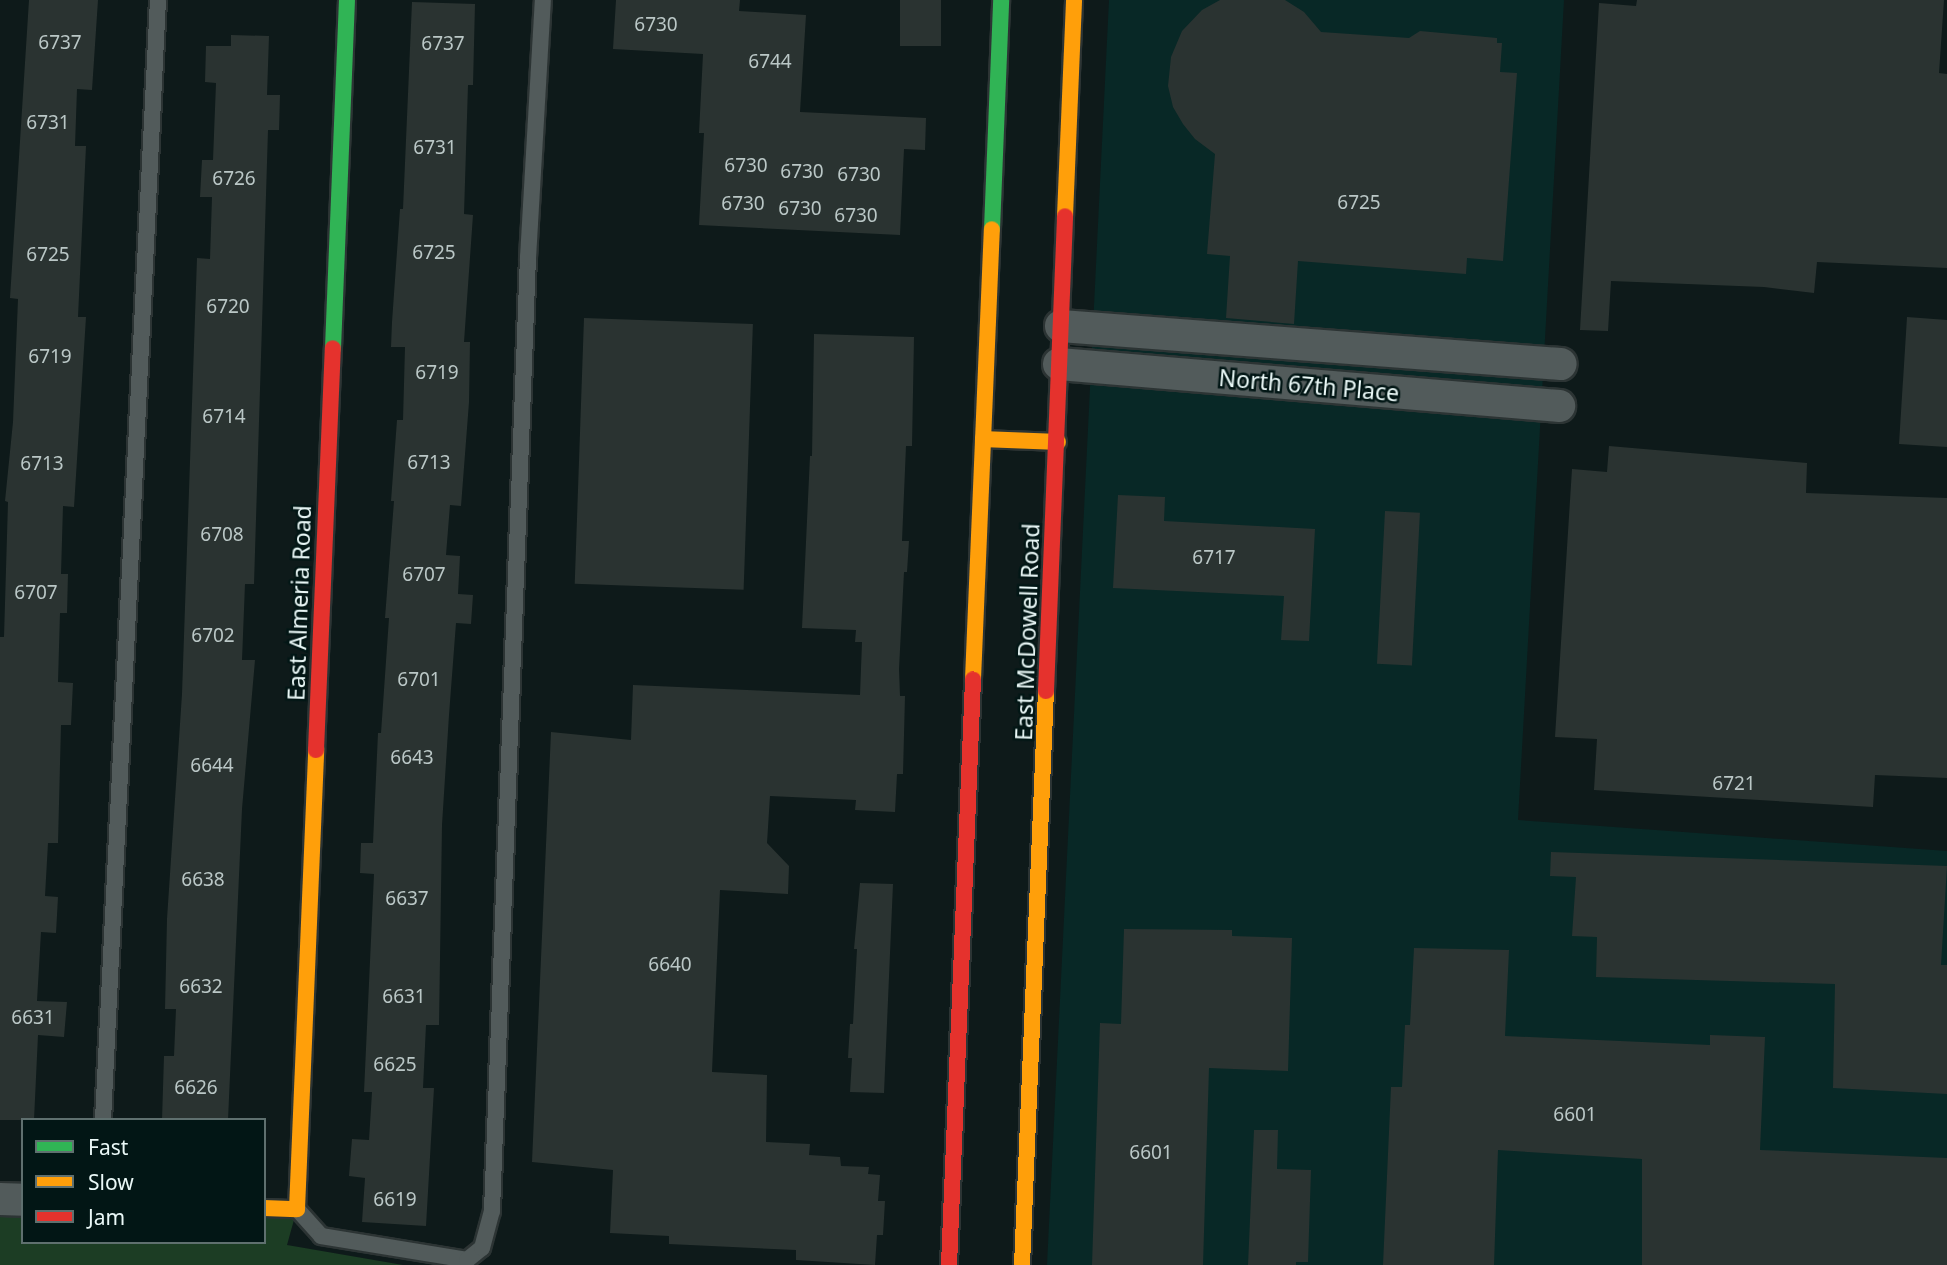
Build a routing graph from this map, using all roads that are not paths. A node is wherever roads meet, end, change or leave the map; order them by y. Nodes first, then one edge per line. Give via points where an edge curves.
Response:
1 (158, 0) edge
2 (347, 0) edge
3 (543, 0) edge
4 (1001, 0) edge
5 (1074, 0) edge
6 (1061, 326) junction
7 (1059, 364) junction
8 (1561, 364) dead end
9 (1559, 406) dead end
10 (983, 439) junction
11 (1058, 442) junction
12 (103, 1118) edge
13 (0, 1199) edge
14 (21, 1200) edge
15 (266, 1208) edge
16 (297, 1209) junction
17 (949, 1265) edge
18 (1022, 1265) edge

1 - 12 lane
2 - 16 main road, East Almeria Road
3 - 16 lane via 528,258 492,1211 482,1248 467,1260 321,1236
4 - 10 main road
5 - 6 main road, East McDowell Road
6 - 7 main road, East McDowell Road
6 - 8 street, North 67th Place
7 - 9 street, North 67th Place
7 - 11 main road, East McDowell Road
10 - 11 main road
10 - 17 main road
11 - 18 main road, East McDowell Road
13 - 14 street
15 - 16 main road

